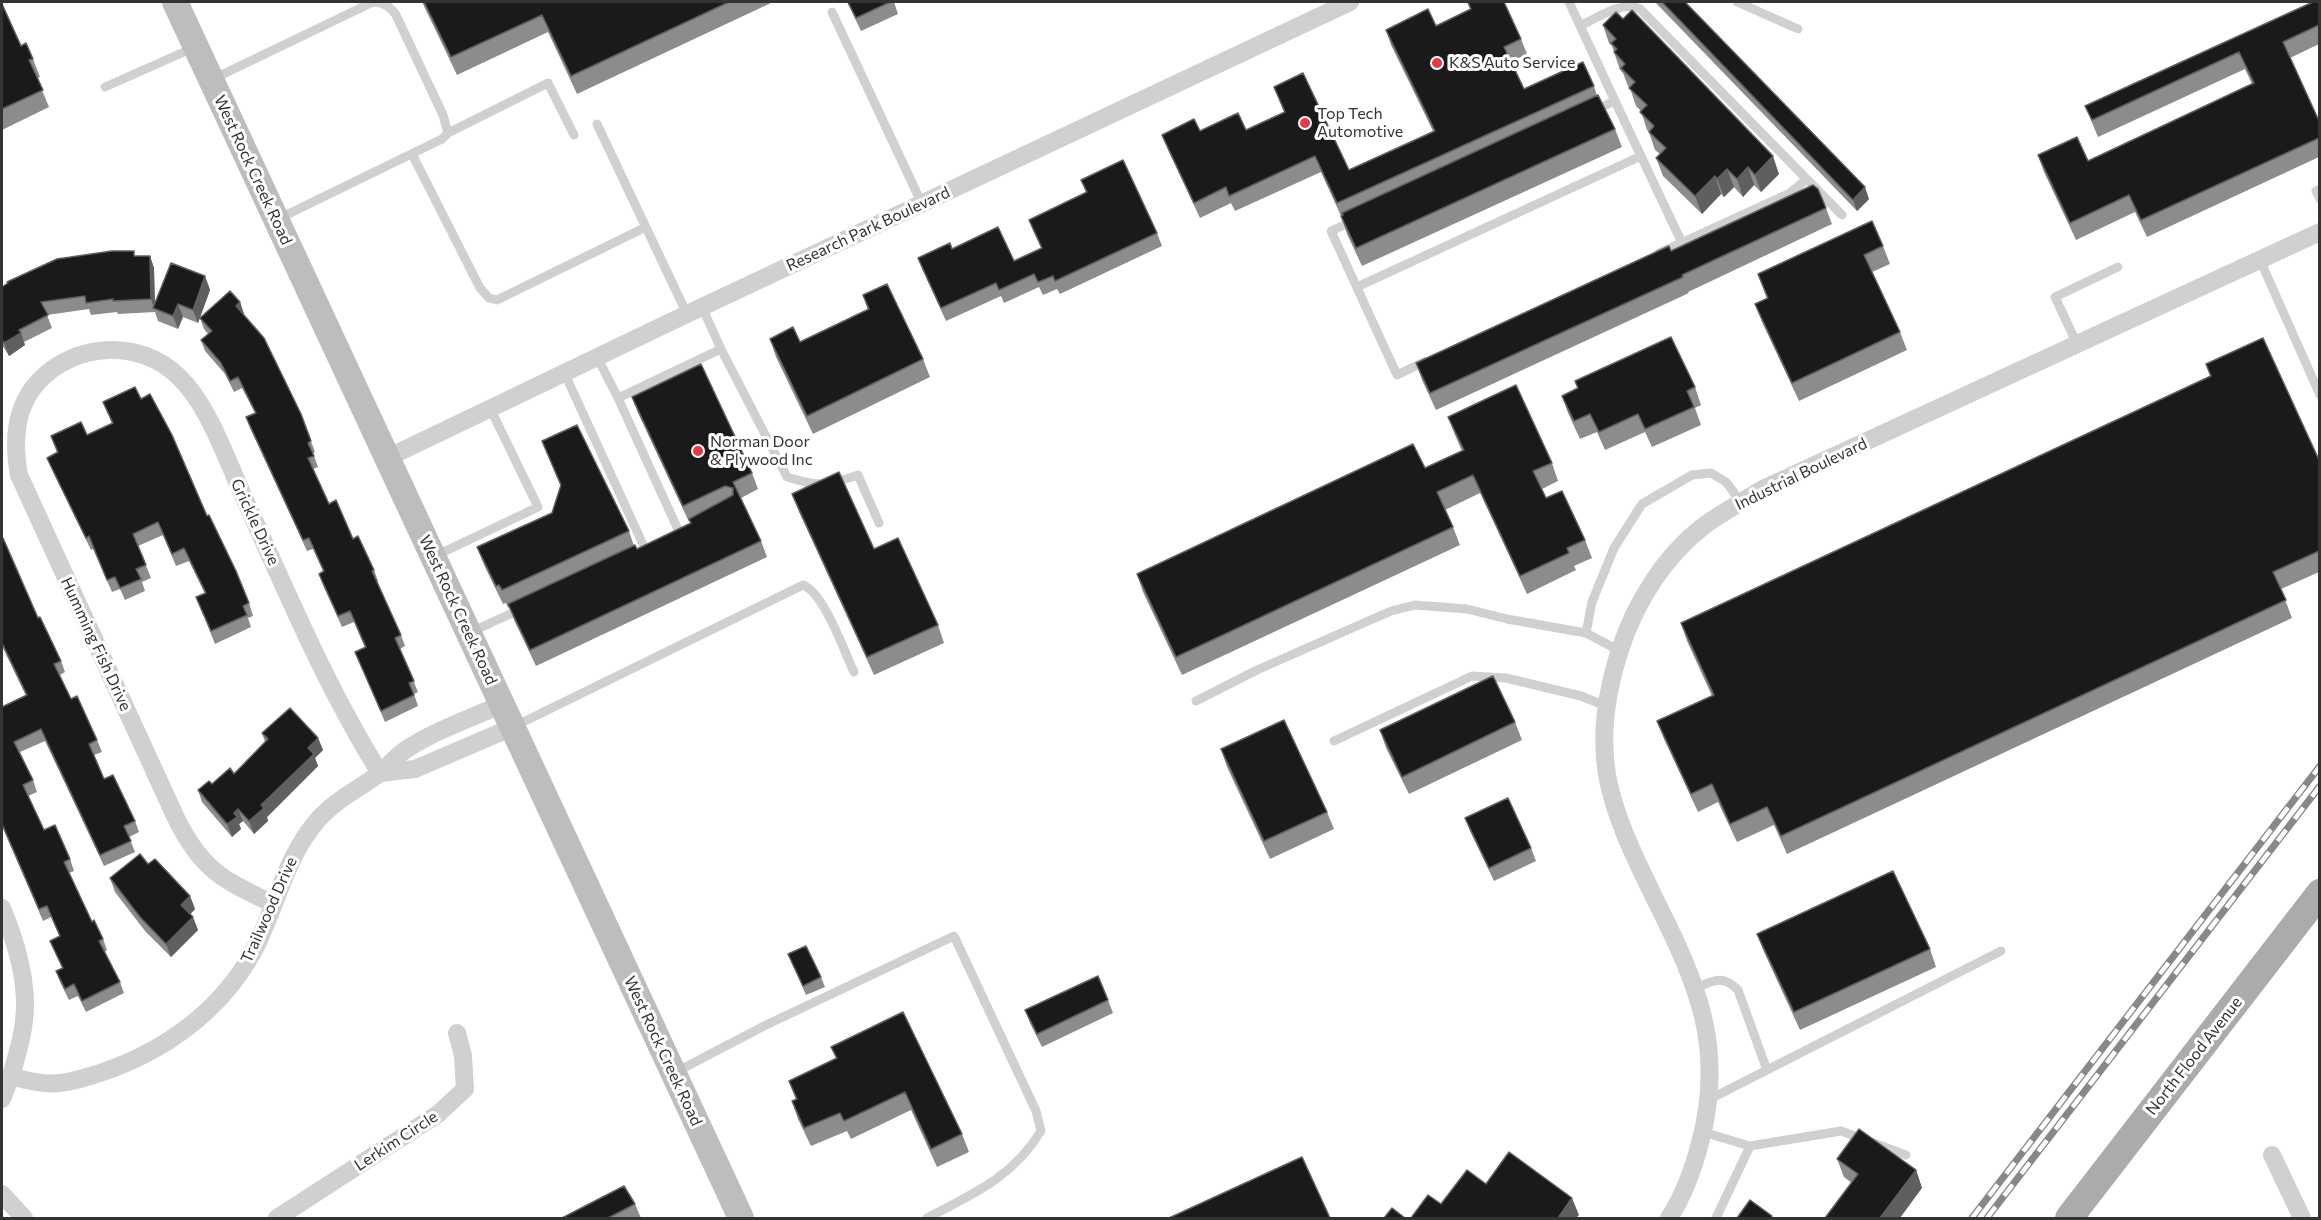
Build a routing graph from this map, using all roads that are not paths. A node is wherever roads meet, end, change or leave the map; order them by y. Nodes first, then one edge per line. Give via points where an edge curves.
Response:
1 (175, 2) edge
2 (1350, 2) edge
3 (1569, 2) edge
4 (1737, 2) edge
5 (831, 12) dead end
6 (1580, 26) junction
7 (1798, 29) dead end
8 (196, 46) junction
9 (211, 80) junction
10 (105, 87) dead end
11 (1615, 101) junction
12 (1582, 116) edge
13 (597, 124) dead end
14 (448, 133) junction
15 (574, 135) dead end
16 (412, 154) junction
17 (1641, 156) junction
18 (1807, 179) junction
19 (2319, 189) edge
20 (2319, 199) edge
21 (922, 204) junction
22 (1842, 215) dead end
23 (1364, 216) edge
24 (276, 220) junction
25 (646, 227) junction
26 (2319, 232) edge
27 (1683, 243) junction
28 (1651, 257) edge
29 (2260, 260) junction
30 (2118, 267) dead end
31 (1357, 287) junction
32 (694, 310) junction
33 (2077, 344) junction
34 (721, 349) junction
35 (1439, 355) edge
36 (597, 357) junction
37 (72, 358) joint
38 (564, 372) junction
39 (2319, 395) edge
40 (618, 398) junction
41 (490, 408) junction
42 (387, 458) junction
43 (1741, 502) junction
44 (879, 523) dead end
45 (690, 529) edge
46 (646, 551) edge
47 (433, 558) junction
48 (534, 603) edge
49 (469, 633) junction
50 (1586, 633) junction
51 (1620, 651) junction
52 (854, 672) dead end
53 (1196, 701) dead end
54 (502, 704) junction
55 (1606, 706) junction
56 (513, 727) junction
57 (1334, 741) dead end
58 (380, 773) junction
59 (2319, 893) edge
60 (273, 904) junction
61 (2, 908) edge
62 (8, 944) edge
63 (2001, 951) dead end
64 (1695, 988) junction
65 (457, 1033) dead end
66 (1767, 1070) junction
67 (674, 1074) junction
68 (11, 1076) junction
69 (2, 1099) edge
70 (1710, 1099) junction
71 (1703, 1132) junction
72 (1750, 1146) junction
73 (1906, 1155) dead end
74 (2272, 1155) dead end
75 (2, 1194) edge
76 (24, 1218) edge
77 (277, 1218) edge
78 (741, 1218) edge
79 (927, 1218) edge
80 (1669, 1218) edge
81 (1716, 1218) edge
82 (2069, 1218) edge
83 (2302, 1218) edge

1 - 8 main road, West Rock Creek Road
2 - 21 street, Research Park Boulevard
3 - 6 lane
4 - 7 lane
5 - 21 lane
6 - 11 lane
6 - 18 lane via 1629,5 1640,9
8 - 9 main road, West Rock Creek Road
8 - 10 lane
9 - 14 lane via 373,2 382,3 396,15
9 - 24 main road, West Rock Creek Road
11 - 12 lane
11 - 17 lane
13 - 25 lane
14 - 15 lane via 548,84
14 - 16 lane via 442,140
16 - 24 lane
16 - 25 lane via 480,288 489,298 497,300
17 - 27 lane
17 - 31 lane
18 - 22 lane
18 - 27 lane via 1790,193
19 - 20 lane
21 - 32 street, Research Park Boulevard
23 - 31 lane via 1331,231
24 - 42 main road, West Rock Creek Road
25 - 32 lane
26 - 29 street, Industrial Boulevard
27 - 28 lane
29 - 33 street, Industrial Boulevard
29 - 39 lane
30 - 33 lane via 2055,297
31 - 35 lane via 1397,375
32 - 34 lane
32 - 36 street, Research Park Boulevard
33 - 43 street, Industrial Boulevard
34 - 40 lane
34 - 44 lane via 787,477 828,485 858,476
36 - 38 street, Research Park Boulevard
36 - 40 lane
37 - 58 street, Grickle Drive via 112,349 130,351 161,362 188,387 217,438 330,686
37 - 60 street, Humming Fish Drive via 55,367 28,395 15,434 18,475 190,845 222,879
38 - 41 street, Research Park Boulevard
38 - 46 lane
40 - 45 lane via 676,536
41 - 42 street, Research Park Boulevard
41 - 47 lane via 538,507
42 - 47 main road, West Rock Creek Road
43 - 50 lane via 1726,482 1711,473 1692,475 1642,504 1614,548 1592,602
43 - 51 street, Industrial Boulevard via 1703,527 1667,563 1638,605
47 - 49 main road, West Rock Creek Road
48 - 49 lane
49 - 54 main road, West Rock Creek Road
50 - 51 lane
50 - 53 lane via 1467,609 1414,605 1391,611 1257,670
51 - 55 street, Industrial Boulevard
52 - 56 lane via 820,601 803,585
54 - 56 main road, West Rock Creek Road
54 - 58 street, Trailwood Drive via 404,752
55 - 57 lane via 1506,678 1472,676
55 - 64 street, Industrial Boulevard via 1605,756 1612,798
56 - 58 street, Trailwood Drive via 415,769
56 - 67 main road, West Rock Creek Road
58 - 60 street, Trailwood Drive via 344,796 316,822 297,848
59 - 82 main road, North Flood Avenue
60 - 68 street, Trailwood Drive via 252,954 221,997 164,1045 133,1061 60,1083 30,1082
61 - 62 street
62 - 68 street via 22,979 25,1020
63 - 66 lane
64 - 66 lane via 1718,980 1728,981 1738,990
64 - 70 street, Industrial Boulevard via 1709,1040
65 - 77 street, Lerkim Circle via 465,1089 438,1114
66 - 70 lane
67 - 78 main road, West Rock Creek Road
67 - 79 lane via 764,1026 954,936 1036,1111 1041,1131 1010,1170
68 - 69 street
70 - 71 street, Industrial Boulevard
71 - 72 lane
71 - 80 street, Industrial Boulevard via 1683,1193
72 - 73 lane via 1841,1131
72 - 81 lane
74 - 83 street
75 - 76 street

